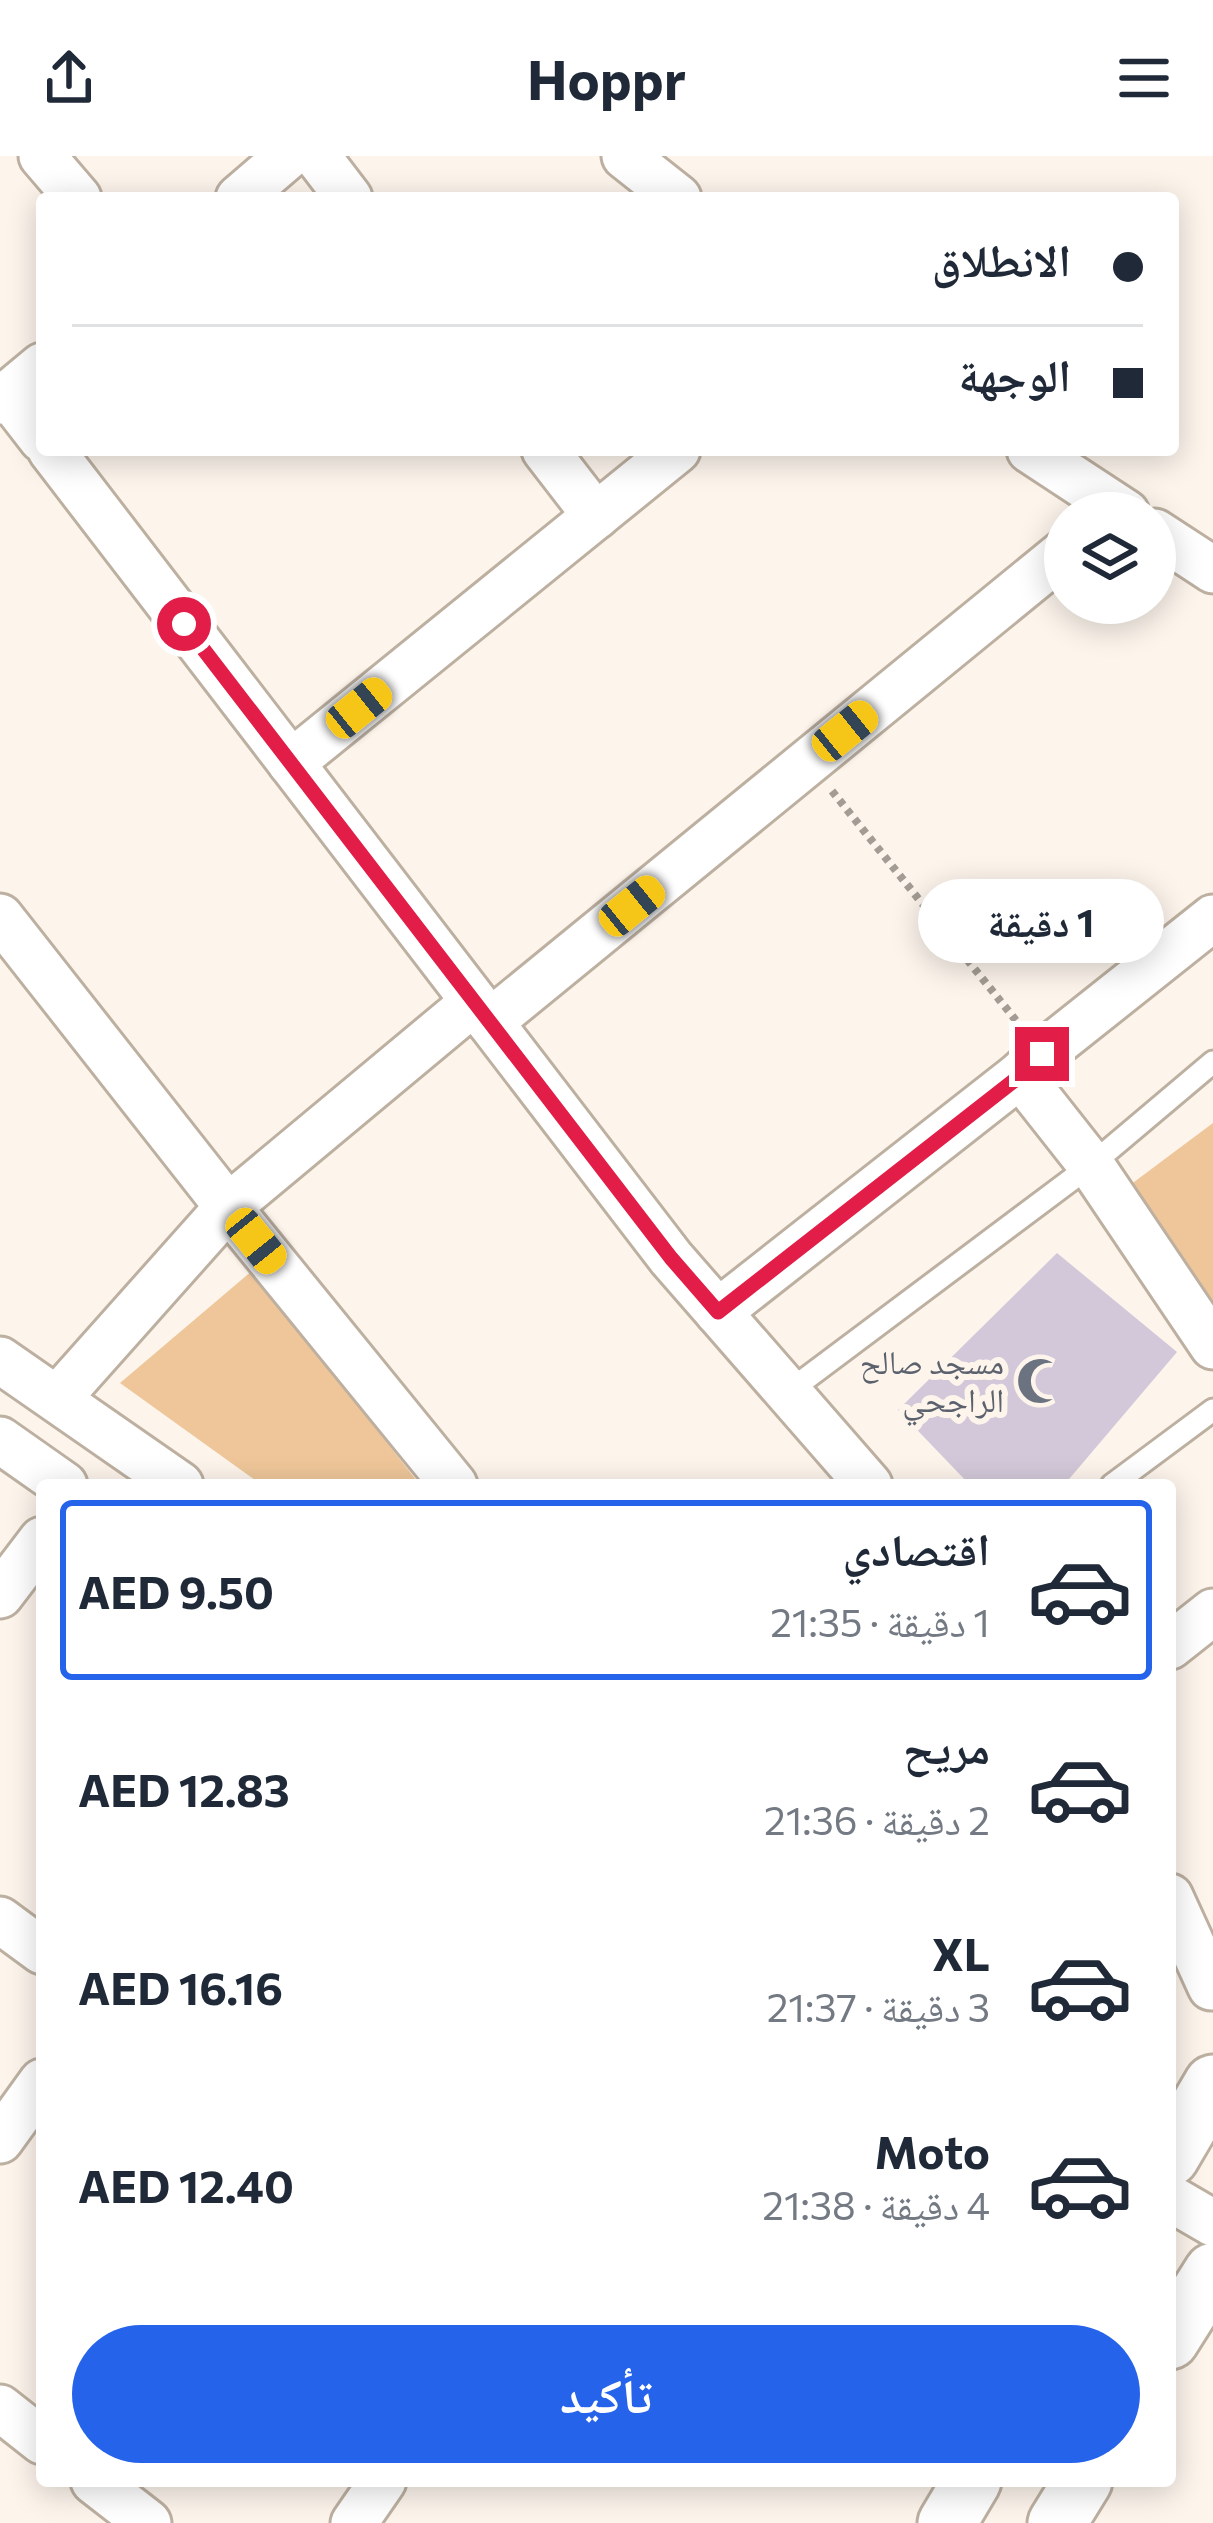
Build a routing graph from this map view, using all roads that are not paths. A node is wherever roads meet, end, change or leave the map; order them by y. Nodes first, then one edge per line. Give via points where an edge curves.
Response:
1 (42, 156) edge
2 (288, 156) edge
3 (317, 156) edge
4 (625, 156) edge
5 (73, 192) edge
6 (246, 192) edge
7 (345, 192) edge
8 (670, 192) edge
9 (17, 387) edge
10 (36, 427) edge
11 (56, 456) edge
12 (550, 456) edge
13 (670, 456) edge
14 (1039, 456) edge
15 (1092, 492) edge
16 (596, 516) junction
17 (1176, 546) edge
18 (1044, 569) edge
19 (1213, 570) edge
20 (291, 763) junction
21 (0, 918) edge
22 (1213, 918) edge
23 (482, 1012) junction
24 (1213, 1062) edge
25 (1031, 1065) junction
26 (1090, 1165) junction
27 (228, 1207) junction
28 (718, 1312) junction
29 (1213, 1346) edge
30 (0, 1360) edge
31 (788, 1392) junction
32 (57, 1399) junction
33 (1213, 1410) edge
34 (0, 1440) edge
35 (55, 1479) edge
36 (171, 1479) edge
37 (449, 1479) edge
38 (864, 1479) edge
39 (1120, 1479) edge
40 (36, 1548) edge
41 (0, 1595) edge
42 (1213, 1612) edge
43 (1176, 1641) edge
44 (1176, 1916) edge
45 (0, 1920) edge
46 (36, 1947) edge
47 (1198, 1986) edge
48 (36, 2090) edge
49 (0, 2140) edge
50 (1176, 2201) edge
51 (1213, 2223) edge
52 (1213, 2272) edge
53 (1176, 2331) edge
54 (0, 2408) edge
55 (36, 2436) edge
56 (102, 2487) edge
57 (379, 2487) edge
58 (968, 2487) edge
59 (1079, 2487) edge
60 (148, 2523) edge
61 (354, 2523) edge
62 (947, 2523) edge
63 (1057, 2523) edge

1 - 5 street
2 - 6 street
3 - 7 street
4 - 8 street
9 - 10 street
11 - 20 street
12 - 16 street
13 - 16 street
14 - 15 street
16 - 20 street
17 - 19 street
18 - 23 street
20 - 23 street
21 - 27 street
22 - 25 street
23 - 27 street
23 - 28 street
24 - 26 lane
25 - 26 street
25 - 28 street
26 - 29 street
26 - 31 lane
27 - 32 street
27 - 37 street
28 - 31 street
30 - 32 street
31 - 38 street
32 - 36 street
33 - 39 lane
34 - 35 street
40 - 41 street
42 - 43 street
44 - 47 street
45 - 46 street
48 - 49 street
50 - 51 street
52 - 53 street
54 - 55 street
56 - 60 street
57 - 61 street
58 - 62 street
59 - 63 street

